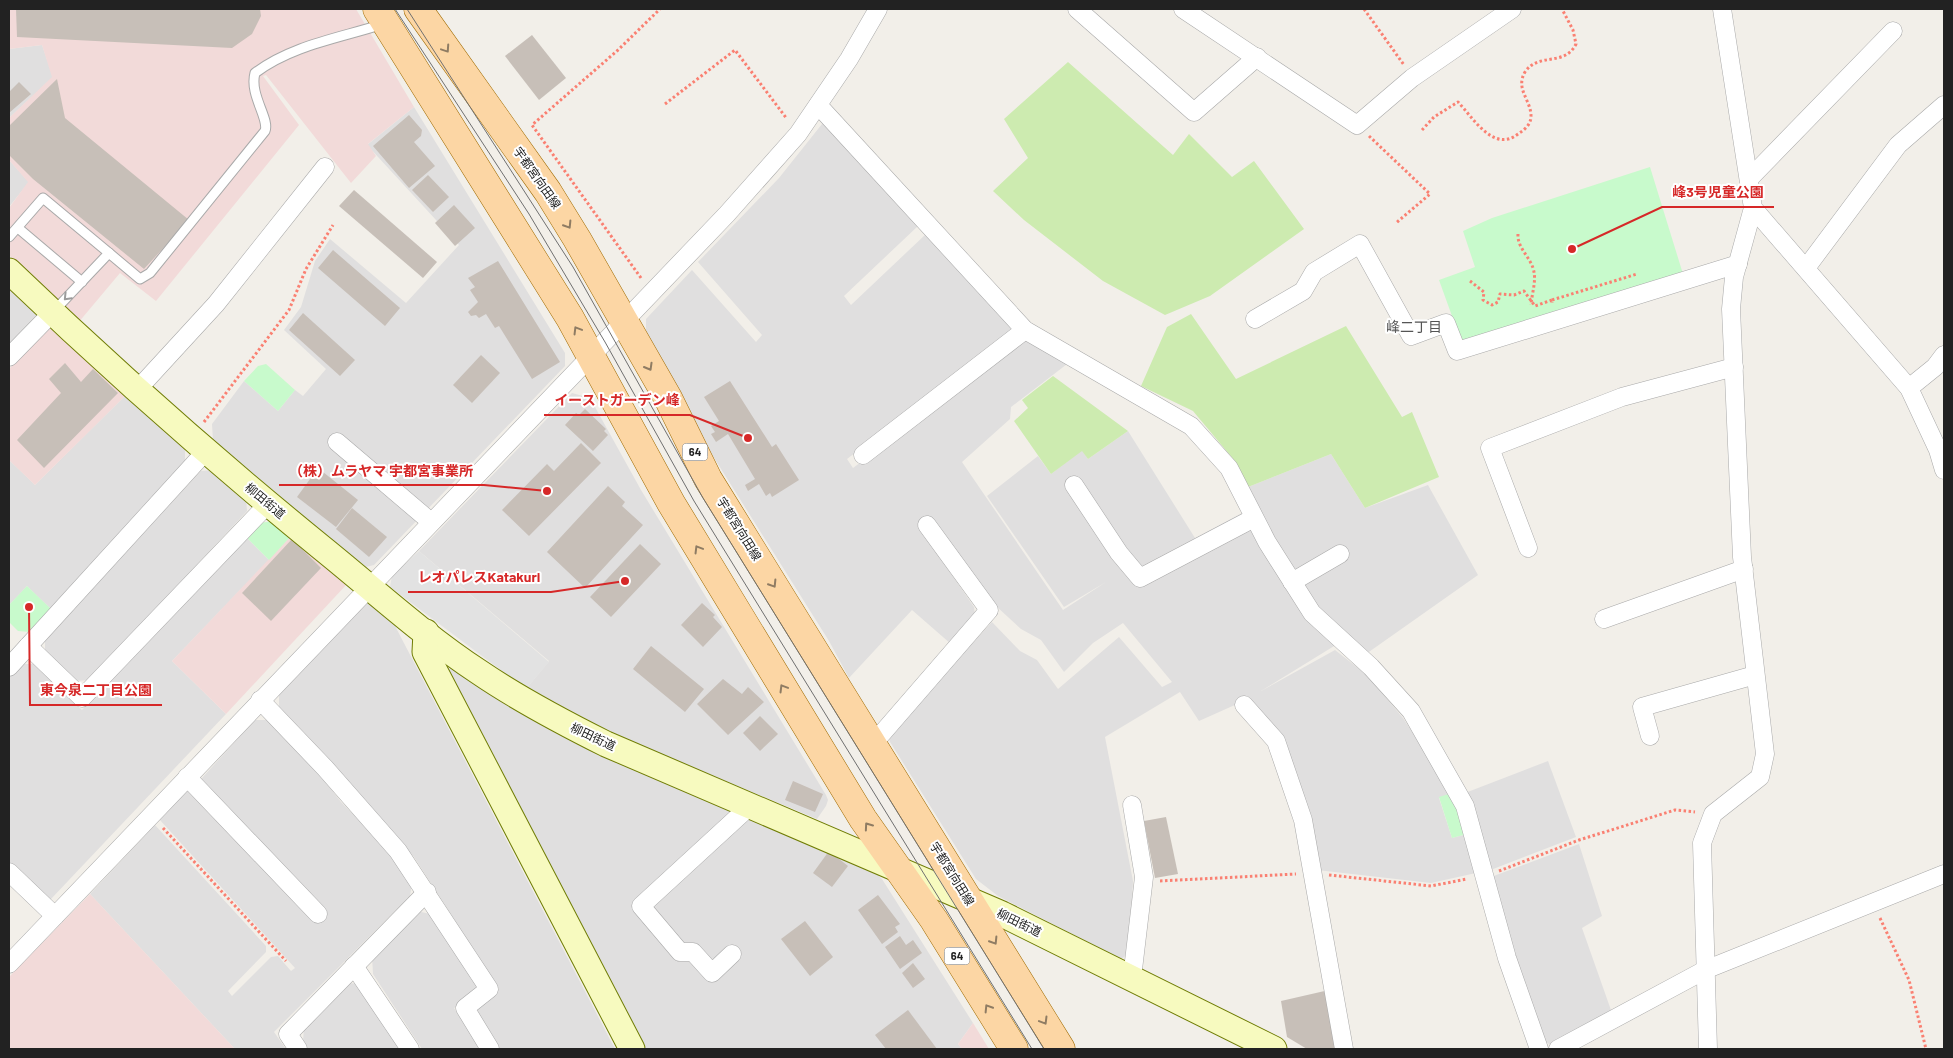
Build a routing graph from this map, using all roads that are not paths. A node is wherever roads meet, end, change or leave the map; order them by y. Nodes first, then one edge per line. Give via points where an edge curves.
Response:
1 (418, 9) edge
2 (878, 9) edge
3 (1077, 9) edge
4 (1183, 9) edge
5 (1512, 9) edge
6 (1722, 9) edge
7 (381, 16) edge
8 (1893, 32) dead end
9 (1257, 57) junction
10 (1944, 105) edge
11 (818, 106) junction
12 (325, 167) dead end
13 (1749, 179) junction
14 (1754, 208) junction
15 (18, 228) junction
16 (9, 238) edge
17 (109, 253) junction
18 (1738, 264) junction
19 (1806, 268) junction
20 (9, 271) edge
21 (82, 282) junction
22 (52, 313) junction
23 (1255, 319) dead end
24 (625, 321) junction
25 (1025, 330) junction
26 (1944, 355) edge
27 (592, 356) junction
28 (9, 357) edge
29 (1734, 367) junction
30 (1909, 388) junction
31 (137, 390) junction
32 (337, 442) dead end
33 (198, 445) junction
34 (863, 455) dead end
35 (1944, 470) edge
36 (1074, 485) dead end
37 (268, 504) junction
38 (1254, 518) junction
39 (431, 522) junction
40 (927, 525) dead end
41 (1528, 548) dead end
42 (1340, 554) dead end
43 (1744, 569) junction
44 (1292, 582) junction
45 (369, 586) junction
46 (1604, 619) dead end
47 (426, 632) junction
48 (28, 646) junction
49 (9, 667) edge
50 (1755, 674) junction
51 (260, 700) junction
52 (1244, 704) dead end
53 (1650, 736) dead end
54 (872, 745) junction
55 (187, 777) junction
56 (751, 805) junction
57 (1132, 805) dead end
58 (895, 866) junction
59 (9, 872) edge
60 (1944, 874) edge
61 (427, 892) junction
62 (968, 900) junction
63 (318, 914) dead end
64 (55, 916) junction
65 (732, 954) dead end
66 (9, 964) edge
67 (354, 966) junction
68 (1705, 970) junction
69 (1132, 978) junction
70 (298, 1049) edge
71 (410, 1049) edge
72 (490, 1049) edge
73 (632, 1049) edge
74 (1014, 1049) edge
75 (1061, 1049) edge
76 (1274, 1049) edge
77 (1344, 1049) edge
78 (1539, 1049) edge
79 (1558, 1049) edge
80 (1708, 1049) edge

1 -> 24 main road, 宇都宮向田線 / 64 via 548,192
2 - 11 street
3 - 9 street via 1194,112
4 - 9 street
5 - 9 street via 1412,78 1357,125
6 - 13 street
7 - 17 lane via 266,64 254,73 254,94 267,122 266,131 145,278 140,279
27 -> 7 main road, 64
8 - 13 street
10 - 19 street via 1898,145
11 - 24 street via 798,134
11 - 25 street
12 - 31 street via 216,304
13 - 14 street
14 - 18 street
14 - 19 street
15 - 16 lane
15 - 17 lane via 43,198
15 - 21 lane
17 - 21 lane
18 - 23 street via 1458,352 1446,323 1411,336 1360,244 1314,272 1303,291
18 - 29 street via 1731,309
19 - 30 street
20 - 22 street, 柳田街道
21 -> 22 lane
22 - 28 street
22 - 31 street, 柳田街道
24 - 27 street
24 -> 54 main road, 宇都宮向田線 / 64 via 708,479
25 - 34 street
25 - 38 street via 1191,426 1229,468
26 - 30 street via 1935,367
27 - 39 street
58 -> 27 main road, 64 via 863,819 671,503
29 - 41 street via 1622,397 1490,448
29 - 43 street
30 - 35 street
31 - 33 street, 柳田街道
32 - 39 street
33 - 37 street, 柳田街道
33 - 48 street
36 - 38 street via 1119,553 1140,578
37 - 45 street, 柳田街道
37 - 48 street via 82,698
38 - 44 street
39 - 45 street
40 - 54 street via 989,610
42 - 44 street
43 - 46 street
43 - 50 street
44 - 78 street via 1312,613 1371,667 1411,712 1465,806 1507,958
45 - 47 street, 柳田街道
45 - 51 street
47 - 56 street, 柳田街道 via 478,671 553,718
47 - 73 street via 425,652
48 - 49 street
50 - 53 street via 1642,707
50 - 68 street via 1764,754 1760,777 1714,814 1702,843
51 - 55 street
51 - 61 street via 398,851
52 - 77 street via 1276,741 1303,820
54 - 62 main road, 宇都宮向田線 / 64
55 - 63 street
55 - 64 street
56 - 58 street, 柳田街道
56 - 65 street via 641,906 680,952 693,952 712,973
57 - 69 street via 1144,882
58 - 62 street, 柳田街道
74 -> 58 main road, 64 via 934,920
59 - 64 street
60 - 68 street
61 - 67 street
61 - 72 street via 489,990 465,1008
62 - 69 street, 柳田街道
62 -> 75 main road, 宇都宮向田線 / 64
64 - 66 street
67 - 70 street via 288,1034
67 - 71 street
68 - 79 street
68 - 80 street
69 - 76 street, 柳田街道

